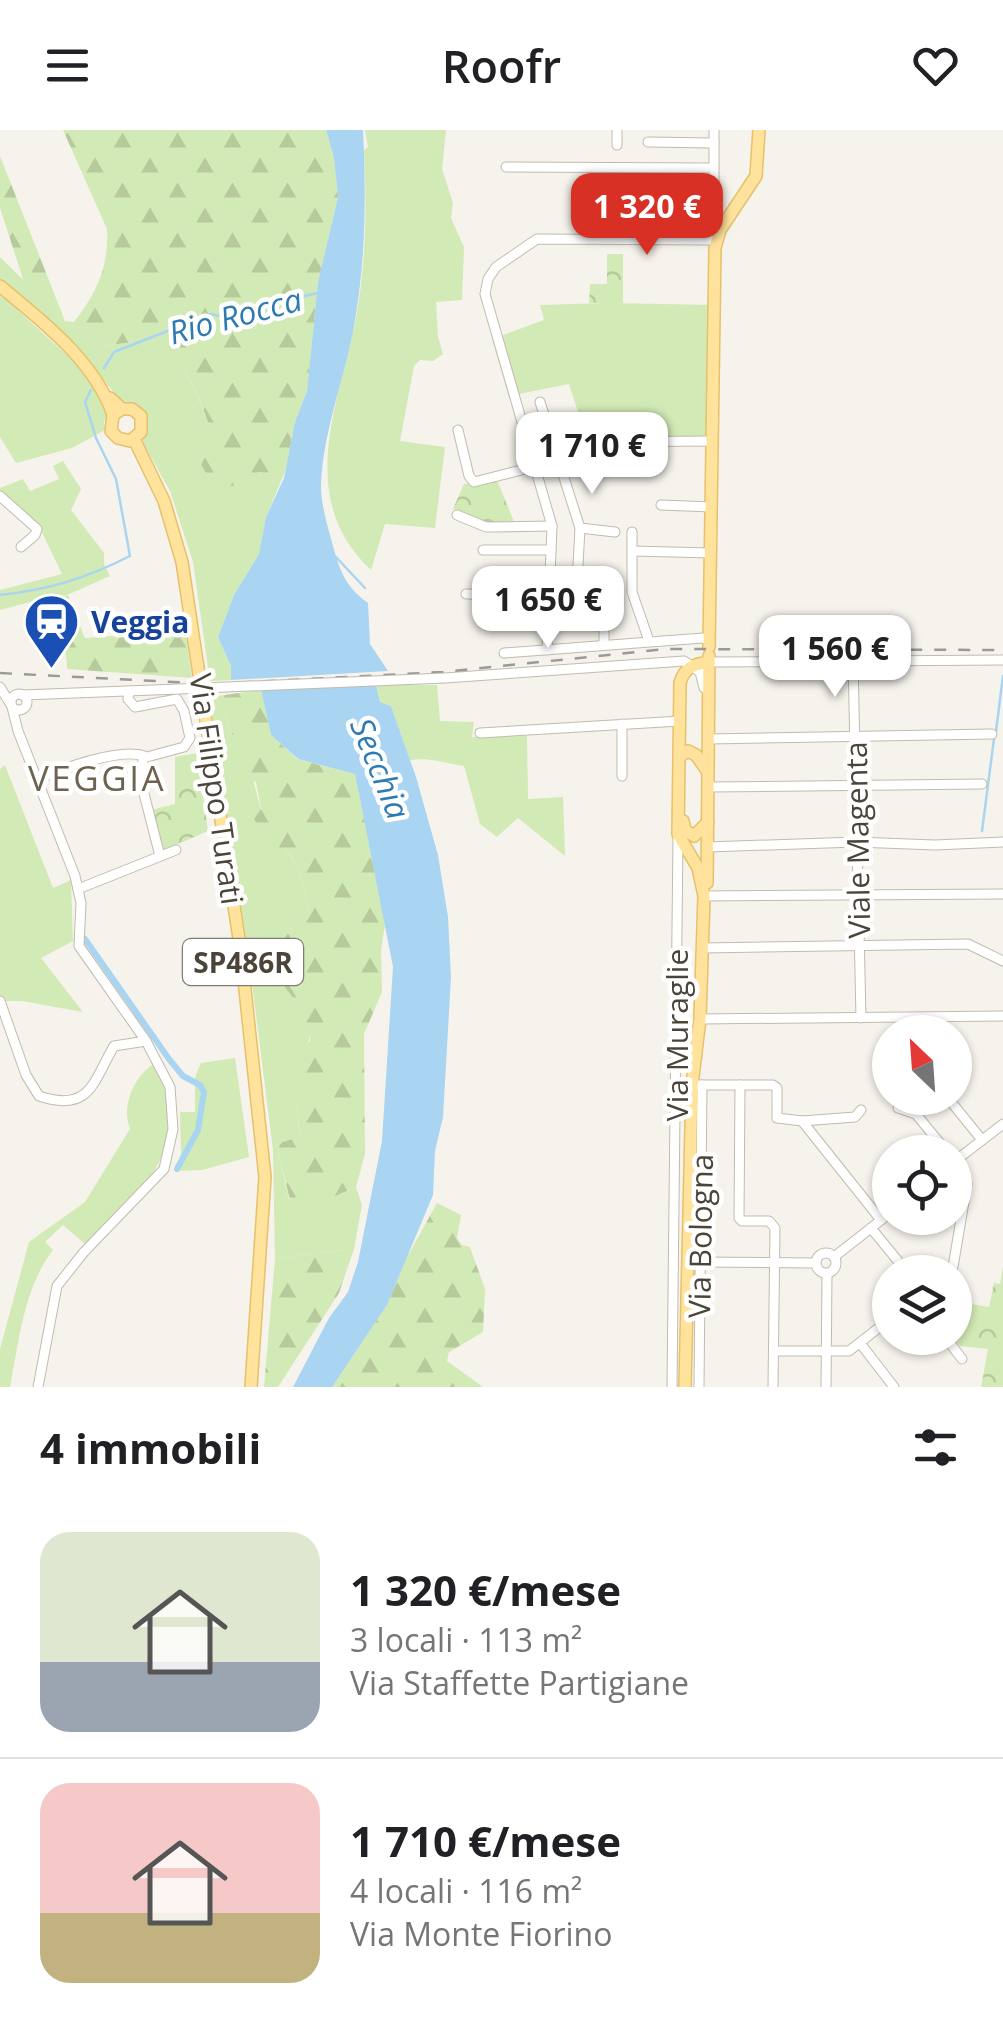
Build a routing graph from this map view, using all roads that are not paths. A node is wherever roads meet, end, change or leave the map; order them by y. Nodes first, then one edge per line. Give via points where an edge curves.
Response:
1 (617, 130) edge
2 (714, 130) edge
3 (759, 130) edge
4 (648, 142) dead end
5 (714, 143) junction
6 (618, 145) dead end
7 (506, 167) dead end
8 (714, 168) junction
9 (718, 235) junction
10 (0, 286) edge
11 (540, 402) dead end
12 (117, 412) junction
13 (458, 430) dead end
14 (134, 440) junction
15 (712, 441) junction
16 (591, 442) dead end
17 (557, 457) junction
18 (532, 465) junction
19 (0, 496) edge
20 (660, 505) dead end
21 (712, 507) junction
22 (457, 515) dead end
23 (552, 526) junction
24 (580, 528) junction
25 (615, 532) dead end
26 (632, 532) dead end
27 (21, 547) dead end
28 (483, 550) dead end
29 (551, 550) junction
30 (633, 551) junction
31 (710, 553) junction
32 (466, 594) dead end
33 (549, 596) junction
34 (576, 602) dead end
35 (548, 624) junction
36 (649, 641) junction
37 (604, 645) junction
38 (548, 650) junction
39 (709, 650) junction
40 (504, 654) dead end
41 (853, 661) junction
42 (1003, 663) edge
43 (654, 664) junction
44 (693, 664) junction
45 (680, 683) junction
46 (0, 685) edge
47 (129, 690) junction
48 (19, 702) junction
49 (709, 713) junction
50 (680, 721) junction
51 (622, 724) junction
52 (480, 733) dead end
53 (992, 734) dead end
54 (855, 737) junction
55 (708, 739) junction
56 (144, 756) junction
57 (680, 756) junction
58 (708, 772) junction
59 (622, 776) dead end
60 (38, 779) junction
61 (680, 780) junction
62 (982, 784) dead end
63 (856, 786) junction
64 (707, 788) junction
65 (680, 804) junction
66 (708, 822) junction
67 (678, 834) junction
68 (856, 842) junction
69 (1003, 842) edge
70 (707, 847) junction
71 (176, 850) dead end
72 (160, 856) junction
73 (78, 888) junction
74 (1003, 894) edge
75 (858, 895) junction
76 (704, 896) junction
77 (858, 947) junction
78 (704, 948) junction
79 (1003, 962) edge
80 (0, 1001) edge
81 (1003, 1016) edge
82 (861, 1018) junction
83 (700, 1019) junction
84 (146, 1041) junction
85 (697, 1085) junction
86 (740, 1085) junction
87 (861, 1110) dead end
88 (917, 1115) edge
89 (962, 1115) edge
90 (802, 1121) junction
91 (1003, 1124) edge
92 (933, 1135) edge
93 (982, 1140) junction
94 (972, 1148) edge
95 (872, 1209) edge
96 (872, 1228) edge
97 (878, 1235) edge
98 (893, 1255) edge
99 (834, 1257) junction
100 (695, 1262) junction
101 (815, 1263) junction
102 (774, 1264) junction
103 (828, 1274) junction
104 (872, 1334) edge
105 (860, 1344) junction
106 (774, 1351) junction
107 (826, 1352) junction
108 (958, 1355) edge
109 (962, 1360) dead end
110 (38, 1387) edge
111 (251, 1387) edge
112 (672, 1387) edge
113 (688, 1387) edge
114 (698, 1387) edge
115 (773, 1387) edge
116 (826, 1387) edge
117 (894, 1387) edge

1 - 6 street
2 - 5 street
3 - 9 main road via 756,176
4 - 5 street
5 - 8 street
7 - 8 street
8 - 9 street
9 - 15 main road
9 - 18 street via 542,238 496,267 485,294
10 - 12 main road, Via Filippo Turati / SP486R via 57,336
11 - 17 street
12 - 14 main road, Via Filippo Turati / SP486R via 110,426 114,435
12 - 14 main road, Via Filippo Turati / SP486R via 132,409 141,416 142,432
13 - 18 street via 474,482
14 - 111 main road, Via Filippo Turati / SP486R via 164,501 182,562 253,1041 265,1177
15 - 16 street
15 - 21 main road
17 - 18 street
17 - 24 street
18 - 23 street
19 - 27 street via 36,529
20 - 21 street
21 - 31 main road
22 - 23 street via 486,527
23 - 29 street
24 - 25 street
24 - 34 street
26 - 30 street
28 - 29 street
29 - 33 street
30 - 31 street
30 - 36 street via 632,592
31 - 39 main road
32 - 33 street
33 - 35 street
35 - 37 street via 604,626
35 - 38 street
36 - 37 street
36 - 39 street
37 - 38 street
38 - 40 street
39 - 41 street
39 - 44 main road
39 - 49 main road
41 - 42 street
41 - 54 street, Viale Magenta
43 - 44 street
43 - 45 street via 670,668
43 - 47 street, bridge
44 - 45 main road
44 - 49 street via 703,678
45 - 50 main road, Via Muraglie
46 - 48 street
47 - 48 street
47 - 56 street via 134,707 177,699 184,711 188,743
48 - 60 street via 21,735
49 - 55 main road
50 - 51 street
50 - 57 main road, Via Muraglie
51 - 52 street
51 - 59 street
53 - 54 street
54 - 55 street
54 - 63 street, Viale Magenta
55 - 58 main road
56 - 60 street via 67,767
56 - 72 street via 142,786
57 - 58 main road via 691,751
57 - 61 main road, Via Muraglie
58 - 64 main road
60 - 73 street
61 - 65 main road, Via Muraglie
61 - 66 main road via 685,830 699,834
62 - 63 street
63 - 64 street
63 - 68 street, Viale Magenta
64 - 66 main road
65 - 67 main road, Via Muraglie
65 - 70 main road via 683,834
66 - 70 main road
67 - 76 main road via 698,868
67 - 112 street, Via Muraglie
68 - 69 street
68 - 70 street
68 - 75 street, Viale Magenta
70 - 76 main road
71 - 72 street
72 - 73 street
73 - 84 street via 79,946
74 - 75 street
75 - 76 street
75 - 77 street, Viale Magenta
76 - 78 main road
77 - 78 street
77 - 79 street via 968,944
77 - 82 street, Viale Magenta
78 - 83 main road
80 - 84 street via 26,1075 39,1096 61,1103 96,1084 114,1046
81 - 82 street
82 - 83 street
83 - 85 main road
84 - 110 street via 170,1088 170,1152 152,1184 57,1286
85 - 86 street
85 - 100 main road
86 - 90 street via 773,1084 777,1118
86 - 102 street via 739,1218 773,1224
87 - 90 street via 854,1117
88 - 92 street
89 - 93 street
90 - 95 street
91 - 93 street
93 - 94 street
96 - 99 street
97 - 98 street
99 - 101 street via 823,1253
99 - 103 street
100 - 102 street
100 - 113 main road
100 - 114 street, Via Bologna
101 - 102 street
101 - 103 street
102 - 106 street
103 - 107 street
104 - 105 street
105 - 107 street via 849,1352
105 - 117 street
106 - 107 street
106 - 115 street
107 - 116 street
108 - 109 street

